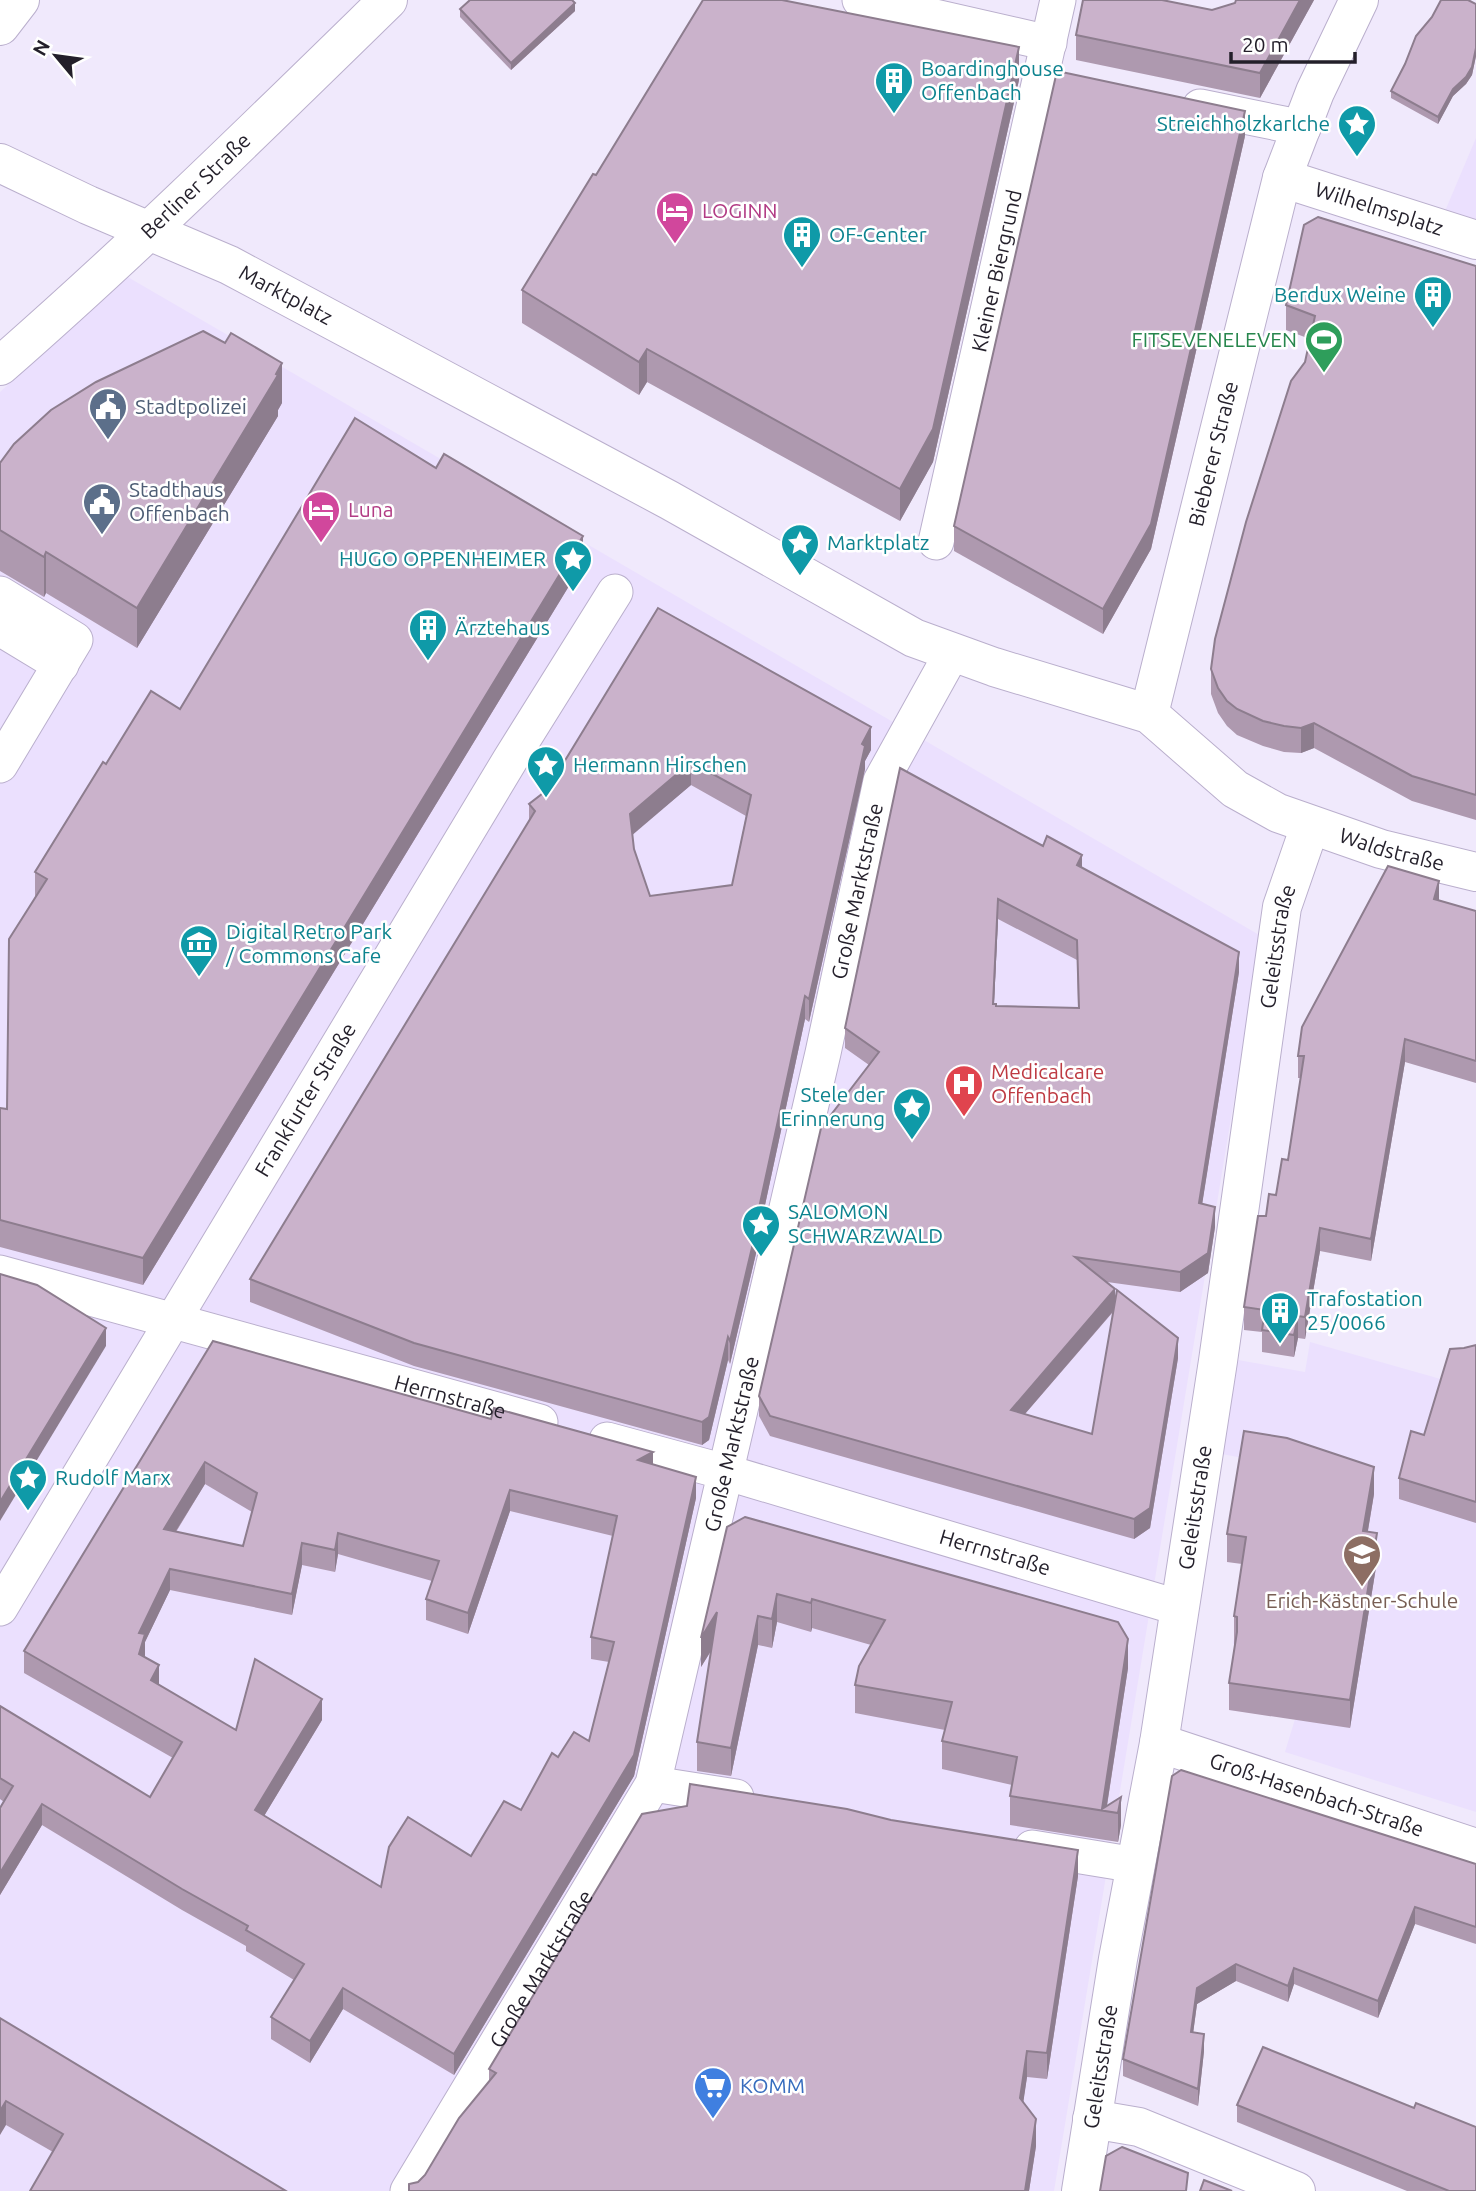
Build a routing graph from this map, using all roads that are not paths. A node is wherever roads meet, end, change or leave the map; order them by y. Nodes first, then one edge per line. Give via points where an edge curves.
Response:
1 (20, 0) edge
2 (388, 0) edge
3 (860, 0) edge
4 (1058, 0) edge
5 (1359, 0) edge
6 (0, 26) edge
7 (1054, 65) junction
8 (1166, 100) edge
9 (1303, 128) junction
10 (0, 163) edge
11 (1282, 178) junction
12 (148, 231) junction
13 (1476, 240) edge
14 (0, 366) edge
15 (936, 542) dead end
16 (615, 592) dead end
17 (0, 594) edge
18 (0, 628) edge
19 (953, 653) junction
20 (61, 665) junction
21 (1149, 714) junction
22 (0, 765) edge
23 (1310, 825) junction
24 (1476, 872) edge
25 (0, 1273) edge
26 (174, 1322) junction
27 (725, 1472) junction
28 (0, 1608) edge
29 (1180, 1608) junction
30 (1159, 1743) junction
31 (653, 1784) junction
32 (771, 1803) edge
33 (1006, 1844) edge
34 (1476, 1848) edge
35 (1136, 1865) junction
36 (1092, 2119) junction
37 (408, 2191) edge
38 (1081, 2191) edge
39 (1296, 2191) edge

1 - 6 street
2 - 12 street, Berliner Straße
3 - 7 street
4 - 7 street, Kleiner Biergrund
5 - 9 street, Bieberer Straße
7 - 15 street, Kleiner Biergrund
8 - 9 street
9 - 11 street, Bieberer Straße
10 - 12 street, Marktplatz
11 - 13 street, Wilhelmsplatz
11 - 21 street, Bieberer Straße
12 - 14 street, Berliner Straße
12 - 19 street, Marktplatz via 229,265 669,500 914,638
16 - 26 street, Frankfurter Straße
17 - 20 street via 75,640
18 - 20 street
19 - 21 street, Marktplatz
19 - 27 street, Große Marktstraße via 881,781
20 - 22 street
21 - 23 street, Marktplatz via 1235,789
23 - 24 street, Waldstraße via 1381,849
23 - 29 street, Geleitsstraße via 1282,906
25 - 26 street, Herrnstraße
26 - 27 street, Herrnstraße
26 - 28 street, Frankfurter Straße
27 - 29 street, Herrnstraße
27 - 31 street, Große Marktstraße
29 - 30 street, Geleitsstraße
30 - 34 street, Groß-Hasenbach-Straße
30 - 35 street, Geleitsstraße
31 - 32 street
31 - 37 street, Große Marktstraße
33 - 35 street
35 - 36 street, Geleitsstraße
36 - 38 street, Geleitsstraße
36 - 39 street via 1139,2127

